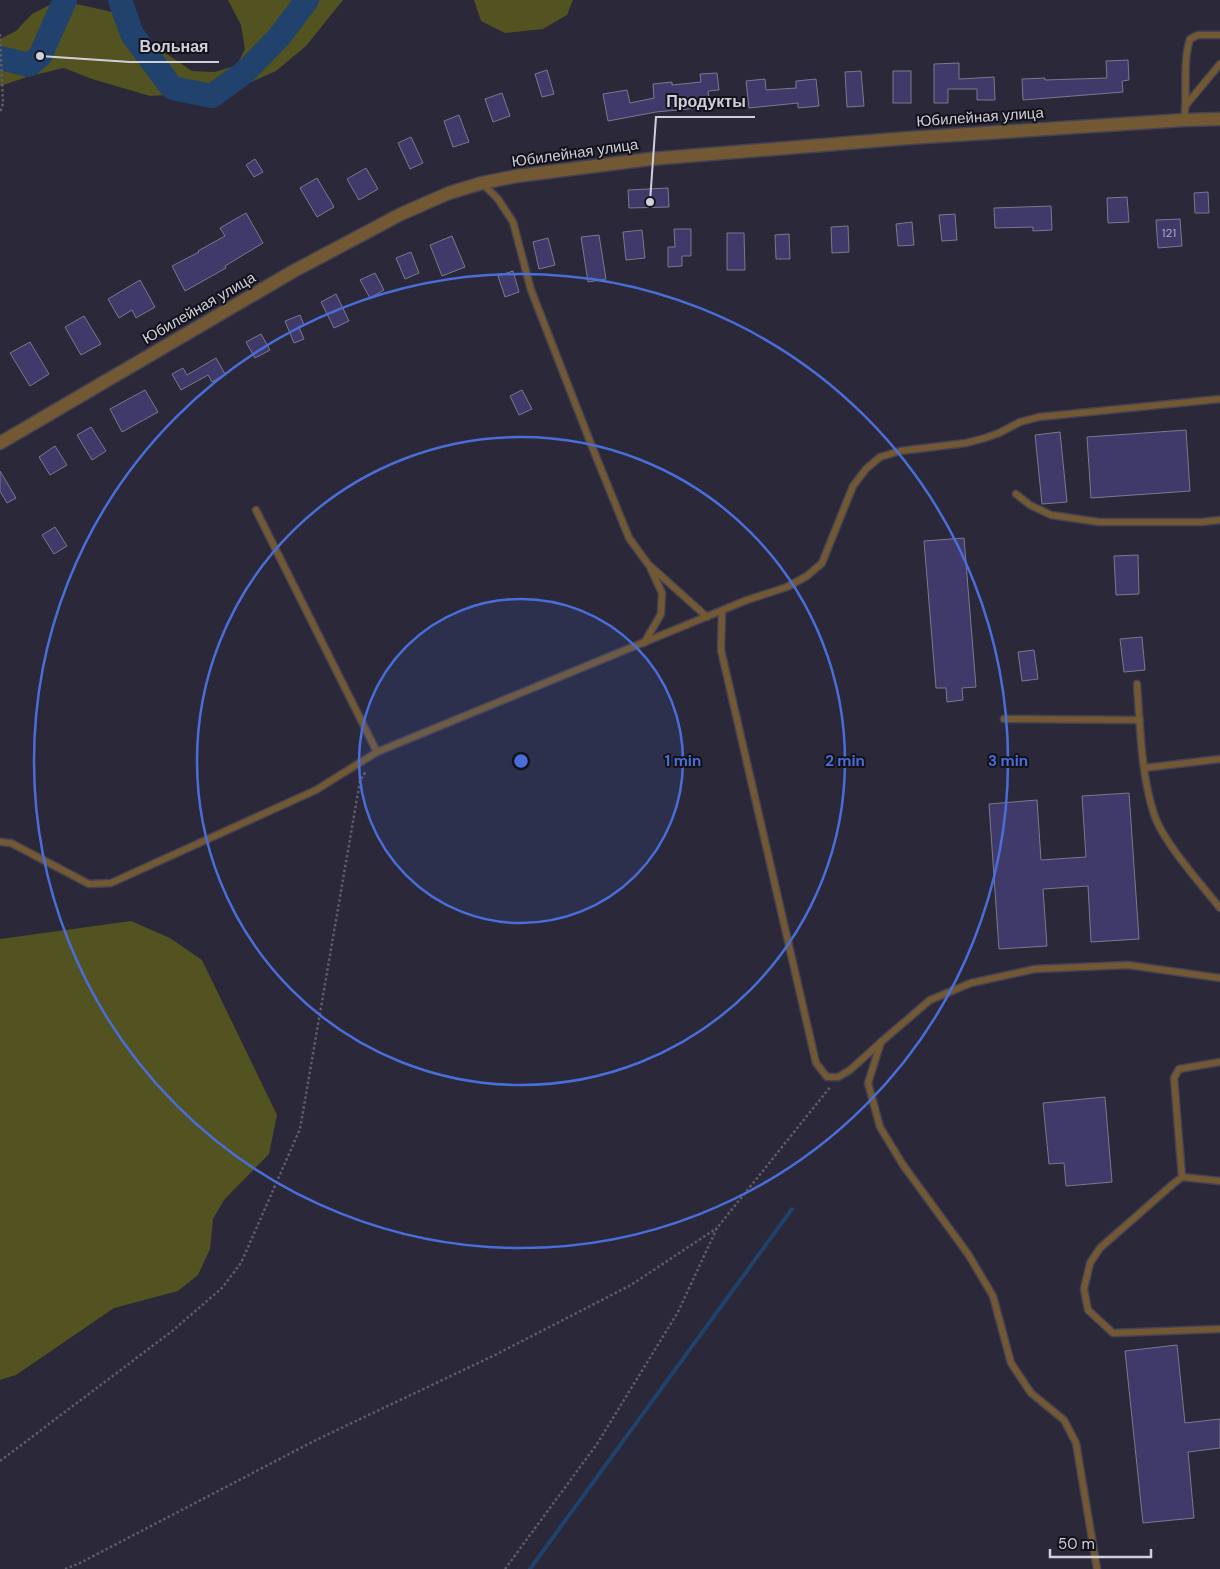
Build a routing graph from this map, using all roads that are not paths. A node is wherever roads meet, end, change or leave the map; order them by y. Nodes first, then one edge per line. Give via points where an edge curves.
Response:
1 (1220, 35) edge
2 (1220, 64) edge
3 (1186, 105) junction
4 (1184, 120) junction
5 (1220, 120) edge
6 (482, 183) junction
7 (1220, 399) edge
8 (0, 443) edge
9 (1016, 494) dead end
10 (256, 510) dead end
11 (1220, 520) edge
12 (648, 564) junction
13 (722, 611) junction
14 (707, 617) junction
15 (644, 643) junction
16 (1137, 684) dead end
17 (1004, 719) dead end
18 (1140, 720) junction
19 (377, 752) junction
20 (1220, 759) edge
21 (1144, 768) junction
22 (0, 842) edge
23 (1220, 908) edge
24 (1220, 978) edge
25 (881, 1042) junction
26 (1220, 1062) edge
27 (1182, 1177) junction
28 (1220, 1181) edge
29 (1220, 1329) edge
30 (1097, 1569) edge

1 - 3 lane via 1198,35 1190,39
2 - 3 lane
3 - 4 lane
4 - 5 street, Юбилейная улица
4 - 6 street, Юбилейная улица via 650,159
6 - 8 street, Юбилейная улица via 401,214 292,272
6 - 12 lane via 498,199 513,222 531,290 590,444 629,538
7 - 13 lane via 1039,417 1020,422 999,434 966,443 900,451 880,457 853,486 822,563 786,587
9 - 11 lane via 1051,515 1100,522
10 - 19 lane
12 - 14 lane
12 - 15 lane via 662,594 662,614
13 - 14 lane
13 - 25 lane via 721,650 816,1063 827,1077 838,1077
14 - 15 lane
15 - 19 lane
16 - 18 lane
17 - 18 lane
18 - 21 lane
19 - 22 lane via 316,790 111,883 88,884 11,843
20 - 21 lane
21 - 23 lane via 1154,815 1170,842
24 - 25 lane via 1128,965 1035,969 971,983 930,1000
25 - 30 lane via 868,1083 880,1127 903,1165 968,1254 993,1296 1011,1363 1031,1393 1064,1420 1076,1442
26 - 27 lane via 1179,1069 1174,1078
27 - 28 lane
27 - 29 lane via 1100,1248 1090,1263 1084,1289 1088,1310 1113,1333

